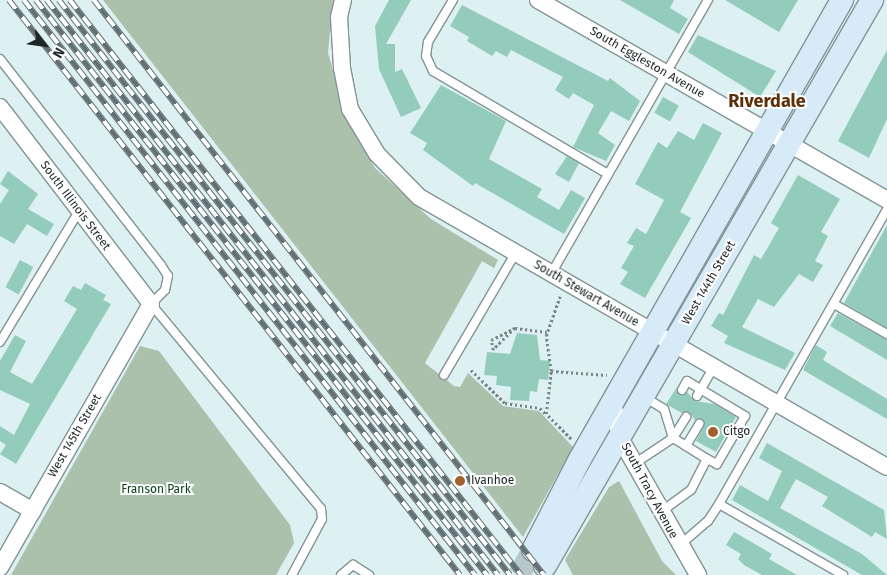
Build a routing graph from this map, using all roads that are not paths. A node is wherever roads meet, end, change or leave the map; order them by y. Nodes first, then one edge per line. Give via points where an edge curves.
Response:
1 (343, 0) edge
2 (453, 0) edge
3 (538, 0) edge
4 (708, 0) edge
5 (842, 0) edge
6 (872, 0) edge
7 (0, 59) edge
8 (666, 74) junction
9 (1, 109) edge
10 (767, 132) junction
11 (789, 144) junction
12 (608, 174) junction
13 (887, 200) edge
14 (887, 210) edge
15 (79, 211) junction
16 (516, 254) junction
17 (550, 274) junction
18 (151, 304) junction
19 (834, 304) junction
20 (653, 332) junction
21 (887, 334) edge
22 (0, 342) edge
23 (674, 344) junction
24 (714, 367) junction
25 (444, 375) dead end
26 (682, 390) dead end
27 (699, 393) junction
28 (644, 397) junction
29 (613, 402) junction
30 (777, 404) junction
31 (672, 408) dead end
32 (667, 416) junction
33 (686, 417) dead end
34 (699, 424) dead end
35 (620, 438) junction
36 (672, 438) junction
37 (686, 446) junction
38 (707, 459) junction
39 (634, 464) junction
40 (887, 467) edge
41 (0, 492) edge
42 (719, 504) junction
43 (33, 510) junction
44 (660, 512) junction
45 (678, 546) junction
46 (0, 568) edge
47 (292, 575) edge
48 (341, 575) edge
49 (369, 575) edge
50 (698, 575) edge
51 (843, 575) edge

1 - 16 street, South Stewart Avenue via 339,17 342,68 350,109 377,154 419,197
2 - 12 lane via 428,42 426,56 433,71
3 - 8 street, South Eggleston Avenue
4 - 8 lane
5 - 10 street, West 144th Street
6 - 11 street, West 144th Street
7 - 18 lane via 161,264 168,276 165,290
8 - 10 street, South Eggleston Avenue
8 - 12 lane
9 - 15 street, South Illinois Street
10 - 11 street, South Eggleston Avenue
10 - 20 street, West 144th Street
11 - 13 street, South Eggleston Avenue
11 - 23 street, West 144th Street
12 - 17 lane
14 - 19 lane
15 - 18 street, South Illinois Street
15 - 22 lane
16 - 17 street, South Stewart Avenue
16 - 25 lane
17 - 20 street, South Stewart Avenue
18 - 43 street, West 145th Street
18 - 47 lane via 321,509 322,519
19 - 21 lane
19 - 30 lane
20 - 23 street, South Stewart Avenue
20 - 29 street, West 144th Street
23 - 24 street, South Stewart Avenue
23 - 28 street, West 144th Street
24 - 27 lane
24 - 30 street, South Stewart Avenue
26 - 27 lane via 687,381
27 - 38 lane via 745,416 718,464
28 - 32 lane via 664,408
28 - 35 street, West 144th Street
29 - 35 street, South Tracy Avenue
29 - 35 street, West 144th Street via 539,558
30 - 40 street, South Stewart Avenue
30 - 42 lane
31 - 32 lane
32 - 36 lane
33 - 36 lane
34 - 37 lane
35 - 39 street, South Tracy Avenue
36 - 37 lane
36 - 39 lane
37 - 38 lane
38 - 44 lane via 691,490
39 - 44 street, South Tracy Avenue
41 - 43 street
42 - 45 lane via 708,521
42 - 51 lane
43 - 46 street, West 145th Street
44 - 45 street, South Tracy Avenue
45 - 50 street, South Tracy Avenue
48 - 49 lane via 353,565

